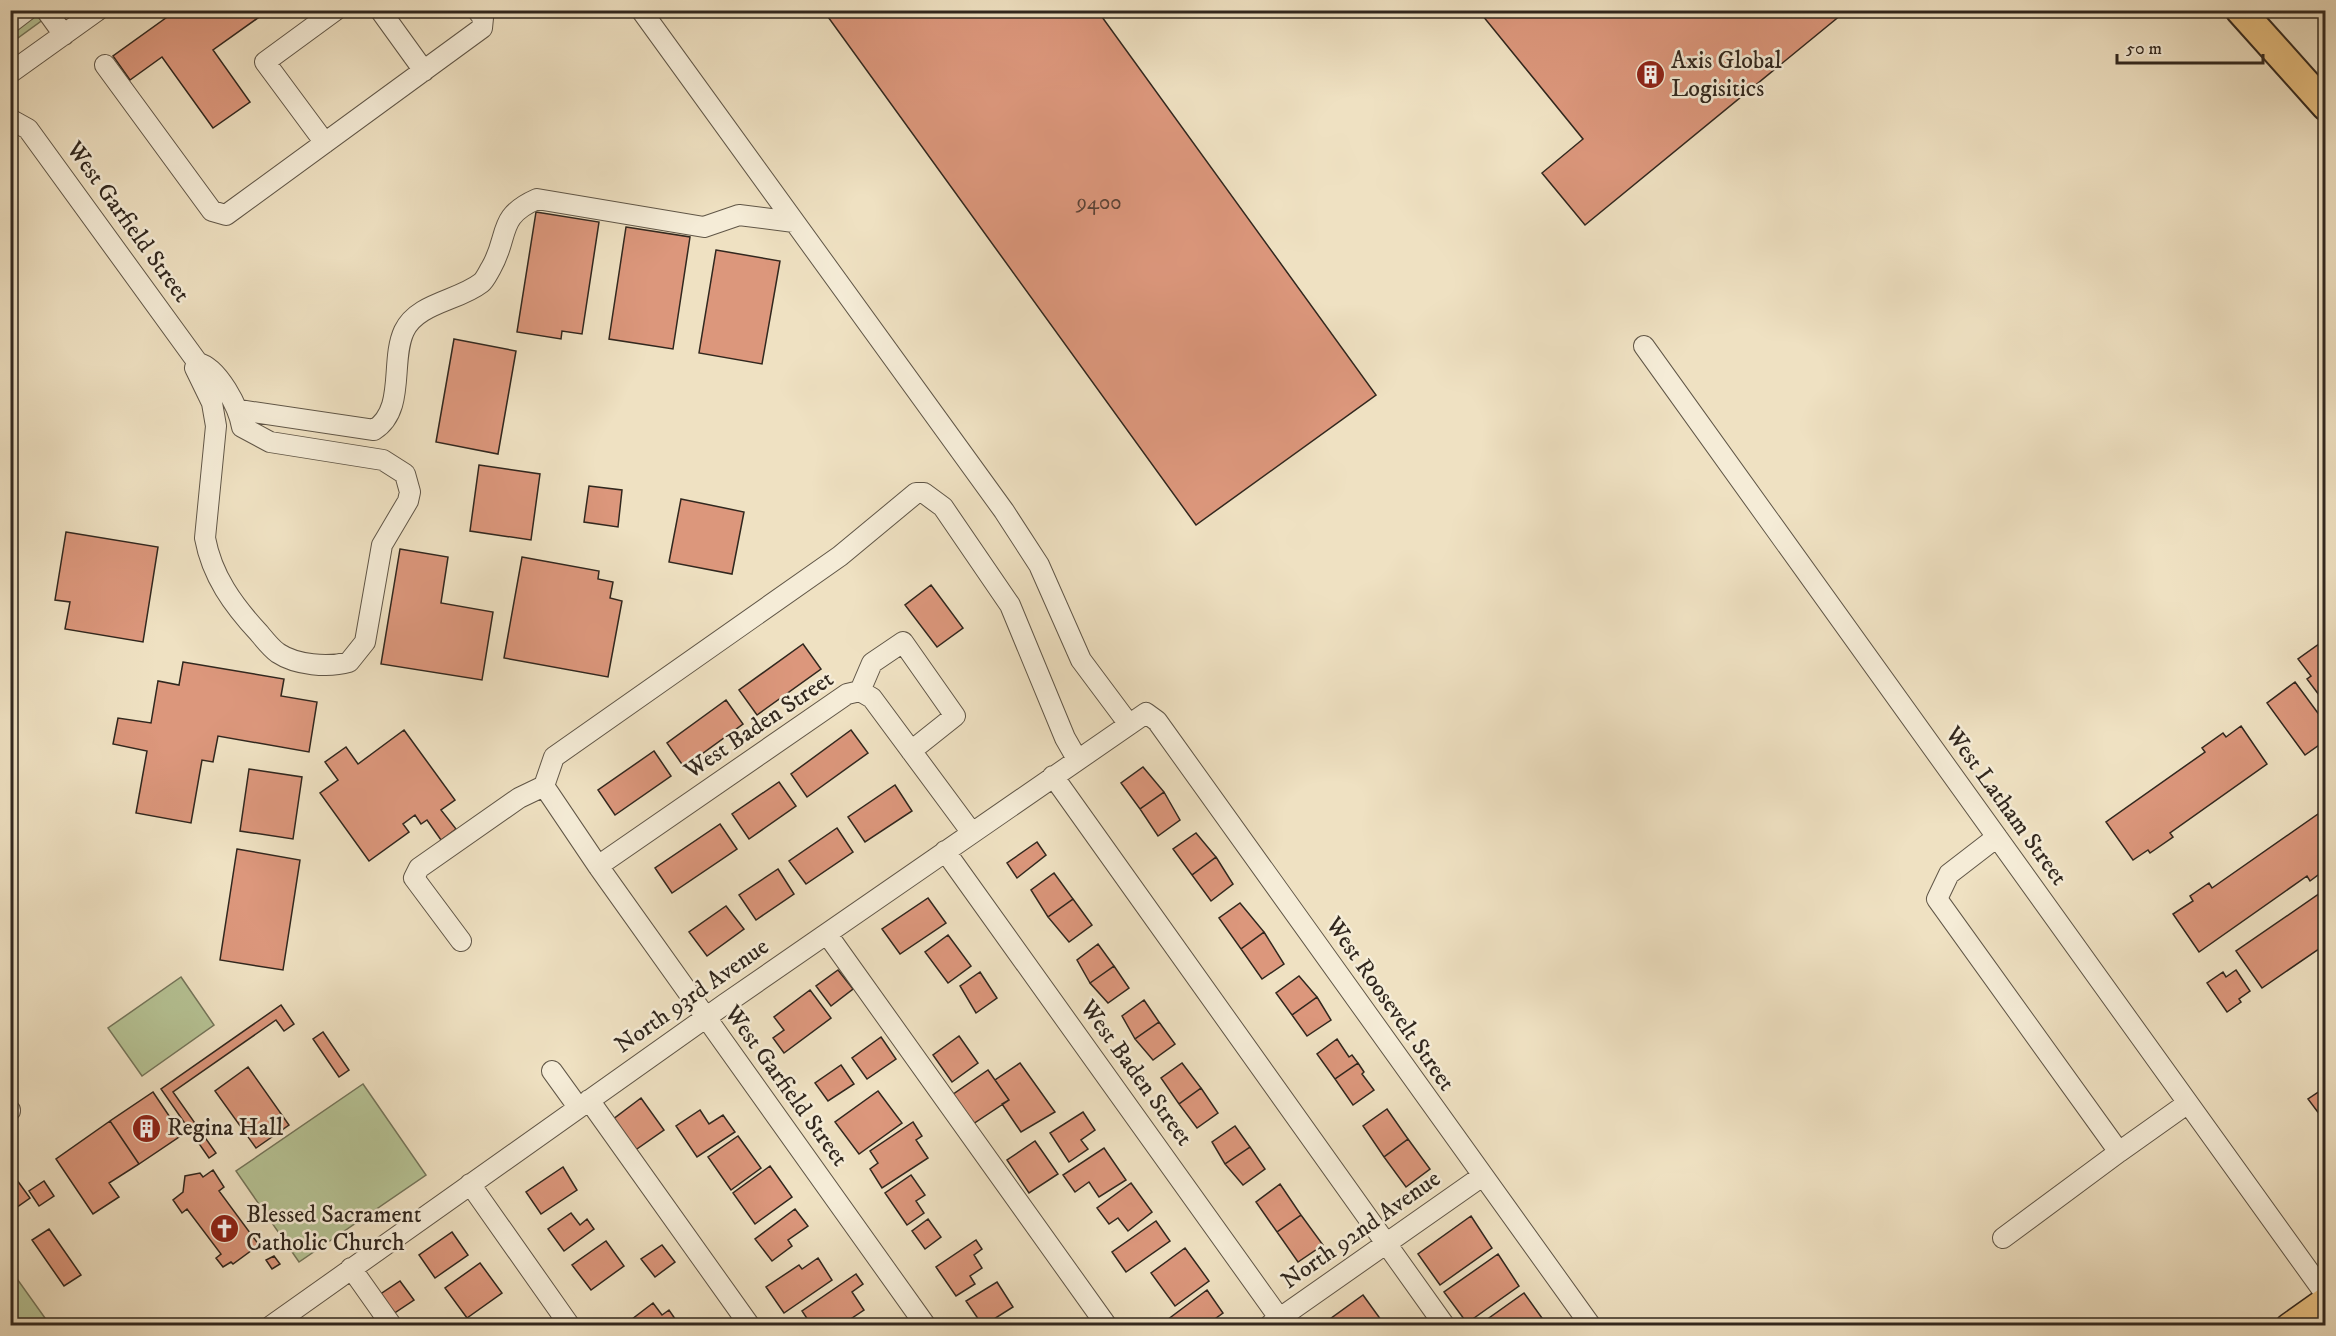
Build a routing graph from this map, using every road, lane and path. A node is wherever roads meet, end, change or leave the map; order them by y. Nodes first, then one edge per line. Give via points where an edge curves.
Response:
1 (27, 10) edge
2 (46, 10) edge
3 (98, 10) edge
4 (336, 10) edge
5 (380, 10) edge
6 (477, 10) edge
7 (641, 10) edge
8 (2240, 10) edge
9 (10, 23) edge
10 (64, 35) junction
11 (105, 65) dead end
12 (424, 71) junction
13 (10, 73) edge
14 (2325, 106) edge
15 (10, 119) edge
16 (325, 143) junction
17 (794, 222) junction
18 (1644, 346) dead end
19 (198, 363) junction
20 (239, 410) junction
21 (860, 692) junction
22 (1146, 713) joint
23 (1128, 723) junction
24 (911, 751) junction
25 (1077, 759) junction
26 (1053, 776) junction
27 (544, 786) junction
28 (972, 833) junction
29 (1996, 837) junction
30 (945, 851) junction
31 (598, 866) junction
32 (826, 933) junction
33 (461, 941) dead end
34 (705, 1017) junction
35 (552, 1071) dead end
36 (584, 1103) junction
37 (2188, 1103) junction
38 (2119, 1152) junction
39 (1481, 1177) junction
40 (470, 1184) junction
41 (2003, 1238) dead end
42 (1386, 1243) junction
43 (351, 1268) junction
44 (2325, 1297) edge
45 (1278, 1323) edge
46 (271, 1326) edge
47 (392, 1326) edge
48 (570, 1326) edge
49 (750, 1326) edge
50 (926, 1326) edge
51 (1107, 1326) edge
52 (1445, 1326) edge
53 (1591, 1326) edge
54 (2288, 1326) edge

1 - 9 street
2 - 10 street
3 - 10 street
4 - 16 street via 265,62
5 - 12 street
6 - 12 street via 483,18 482,28
7 - 17 street
8 - 14 highway
10 - 13 street
11 - 16 street via 212,211 226,215
12 - 16 street
15 - 19 street, West Garfield Street via 28,129
17 - 20 street via 739,215 704,227 537,199 508,219 495,260 482,282 417,314 404,332 392,407 385,423 374,430
17 - 23 street via 1004,511 1039,566 1081,660
18 - 29 street, West Latham Street
19 - 20 street via 204,364 225,388
19 - 20 street via 195,368 212,403 216,426 205,538 208,555 225,592 277,652 326,666 349,662 365,642 382,545 408,501 405,474 383,460 270,442 242,427
21 - 24 street, West Baden Street via 872,698
21 - 24 street via 872,663 903,642 955,716
21 - 31 street, West Baden Street via 847,694
22 - 23 street, North 93rd Avenue
22 - 39 street, West Roosevelt Street via 1157,721
23 - 25 street, North 93rd Avenue
24 - 28 street, West Baden Street
25 - 26 street, North 93rd Avenue
25 - 27 street via 1010,605 943,507 924,493 916,493 840,556 554,757
26 - 28 street, North 93rd Avenue
26 - 42 street
27 - 31 street, West Garfield Street
27 - 33 street via 519,798 418,868 414,878
28 - 30 street, North 93rd Avenue
29 - 37 street, West Latham Street
29 - 38 street via 1949,874 1937,899
30 - 32 street, North 93rd Avenue
30 - 45 street, West Baden Street
31 - 34 street, West Garfield Street
32 - 34 street, North 93rd Avenue
32 - 51 street
34 - 36 street, North 93rd Avenue
34 - 50 street, West Garfield Street
35 - 36 street
36 - 40 street, North 93rd Avenue
36 - 49 street
37 - 38 street
37 - 44 street, West Latham Street
38 - 41 street
39 - 42 street, North 92nd Avenue
39 - 53 street, West Roosevelt Street
40 - 43 street, North 93rd Avenue
40 - 48 street
42 - 45 street, North 92nd Avenue
42 - 52 street
43 - 46 street, North 93rd Avenue
43 - 47 street
44 - 54 main road

